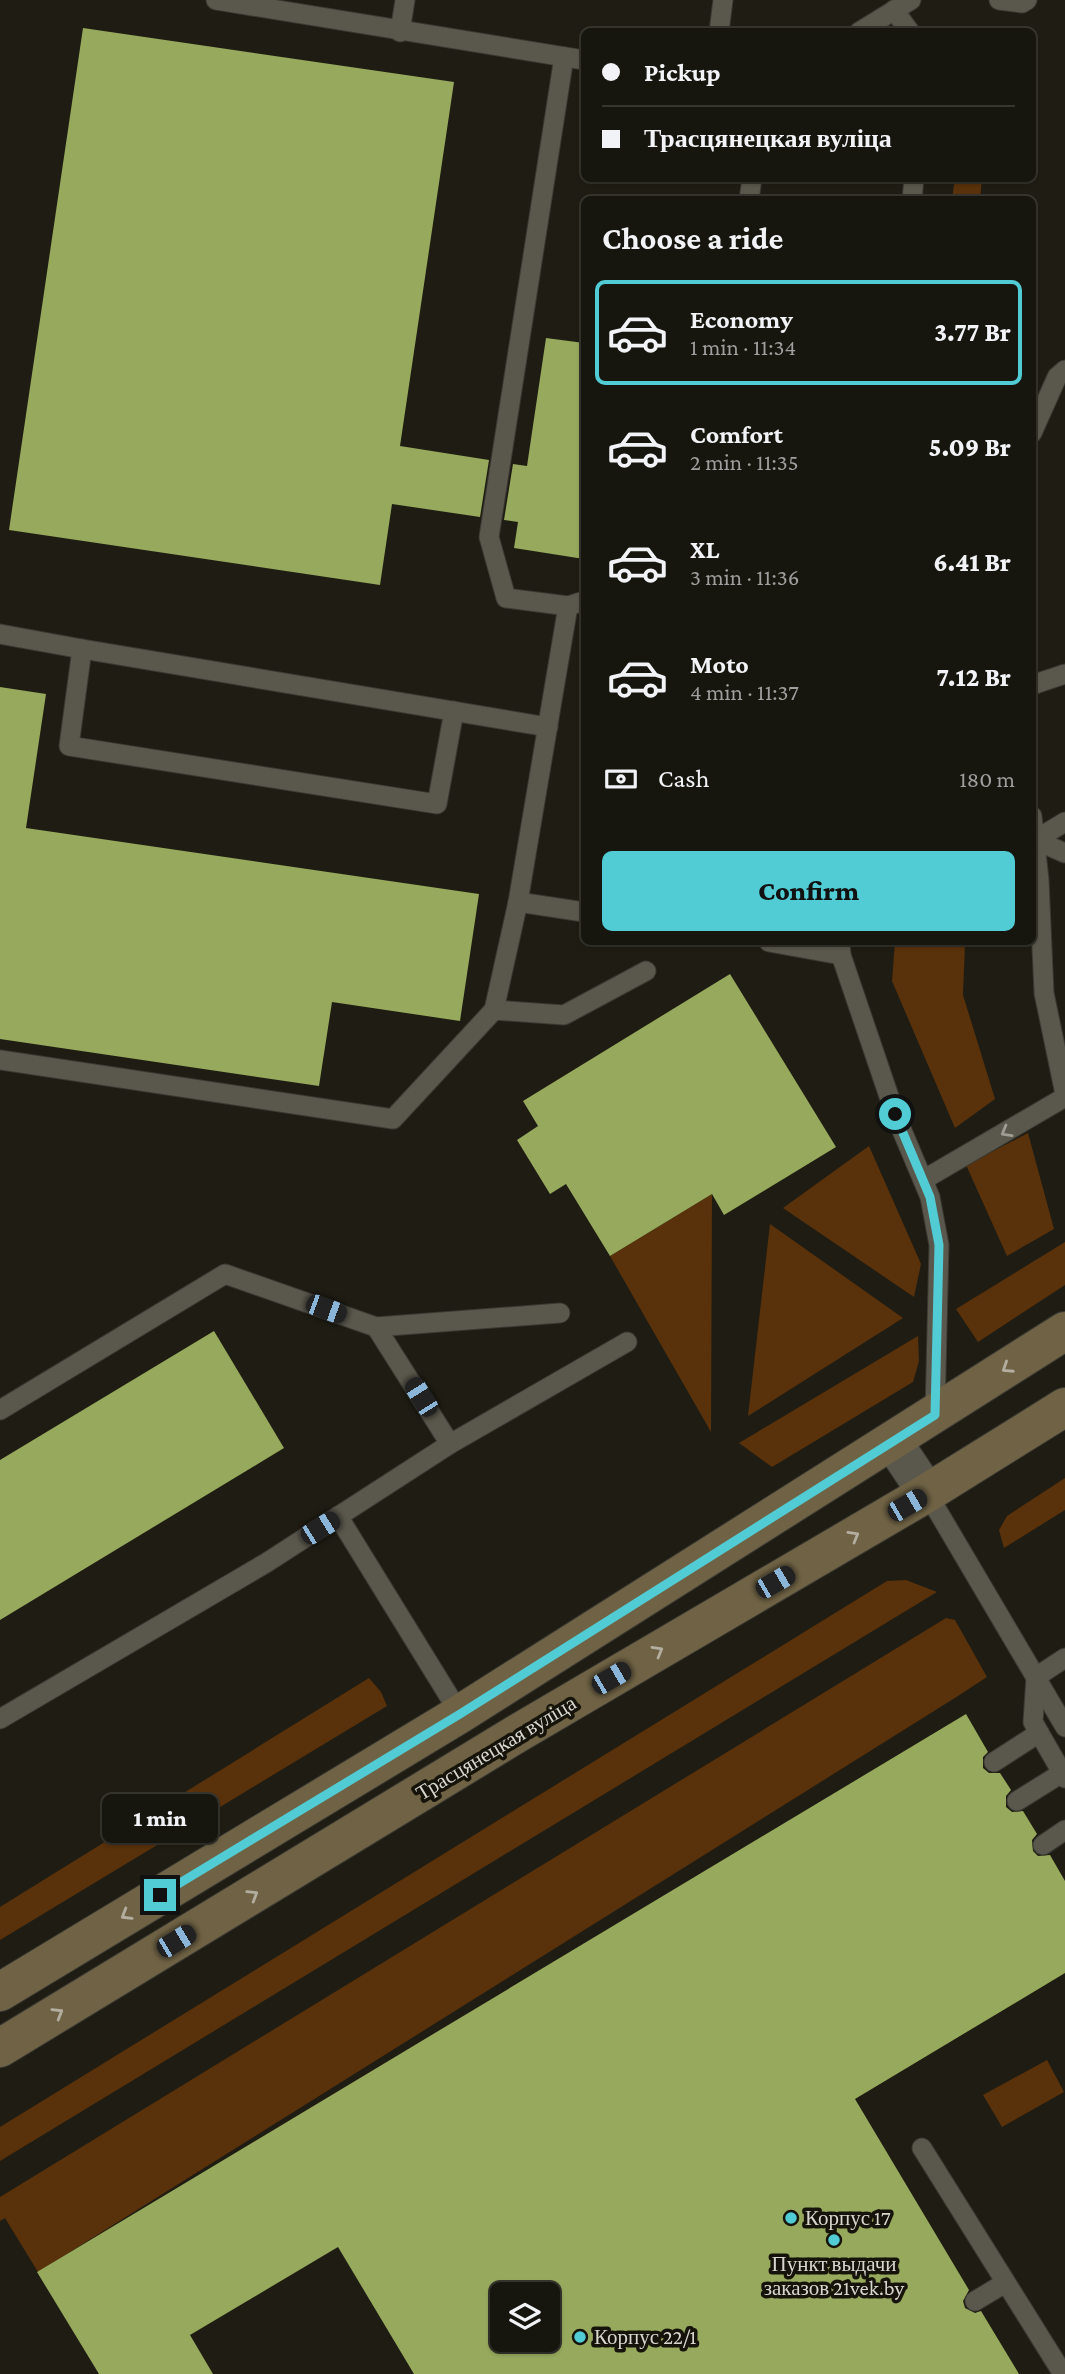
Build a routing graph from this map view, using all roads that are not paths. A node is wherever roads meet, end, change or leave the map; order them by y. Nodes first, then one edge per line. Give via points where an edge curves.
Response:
1 (216, 0) edge
2 (405, 0) edge
3 (723, 0) edge
4 (999, 0) edge
5 (1027, 0) edge
6 (902, 5) edge
7 (720, 28) edge
8 (865, 28) edge
9 (909, 28) edge
10 (400, 32) junction
11 (564, 57) junction
12 (581, 60) edge
13 (1065, 370) edge
14 (1036, 424) edge
15 (576, 604) edge
16 (0, 634) edge
17 (82, 649) junction
18 (1065, 674) edge
19 (1036, 684) edge
20 (454, 711) junction
21 (548, 727) junction
22 (1065, 822) edge
23 (1036, 840) edge
24 (1036, 841) edge
25 (1065, 853) edge
26 (1036, 858) edge
27 (518, 902) junction
28 (581, 912) edge
29 (805, 945) edge
30 (841, 948) edge
31 (646, 971) dead end
32 (494, 1010) junction
33 (0, 1060) edge
34 (1065, 1095) edge
35 (923, 1180) junction
36 (560, 1313) dead end
37 (376, 1327) junction
38 (1065, 1331) edge
39 (627, 1342) dead end
40 (1065, 1406) edge
41 (0, 1410) edge
42 (935, 1415) junction
43 (893, 1442) junction
44 (450, 1444) junction
45 (928, 1493) junction
46 (338, 1516) junction
47 (1065, 1658) edge
48 (1035, 1677) junction
49 (460, 1714) junction
50 (0, 1719) edge
51 (1065, 1727) edge
52 (1039, 1733) junction
53 (994, 1762) dead end
54 (1063, 1775) edge
55 (1017, 1801) dead end
56 (1065, 1830) edge
57 (1043, 1845) dead end
58 (0, 1992) edge
59 (0, 2048) edge
60 (922, 2148) dead end
61 (1005, 2283) junction
62 (975, 2301) dead end
63 (1063, 2374) edge

1 - 10 lane
2 - 10 lane
3 - 7 lane
4 - 5 lane
6 - 8 lane
6 - 9 lane
10 - 11 lane
11 - 12 lane
11 - 15 lane via 489,537 506,598
13 - 14 lane
15 - 21 lane
16 - 17 lane
17 - 20 lane
17 - 20 lane via 69,746 437,804
18 - 19 lane
20 - 21 lane
21 - 27 lane
22 - 23 lane
24 - 25 lane
26 - 34 lane via 1044,993
27 - 28 lane
27 - 32 lane
29 - 30 lane
30 - 35 lane via 895,1114
31 - 32 lane via 564,1015
32 - 33 lane via 393,1119
34 -> 35 lane
35 - 42 lane via 939,1245
36 - 37 lane
37 - 41 lane via 225,1274
37 - 44 lane
38 -> 42 main road
39 - 44 lane
40 - 45 main road, Трасцянецкая вуліца
42 - 43 main road
43 - 45 street
43 - 49 main road
44 - 46 lane
45 - 48 lane
59 -> 45 main road, Трасцянецкая вуліца via 518,1734
46 - 49 lane
46 - 50 lane
47 - 48 lane
48 - 51 lane
48 - 52 lane via 1033,1722
49 -> 58 main road
52 - 53 lane
52 - 54 lane
54 - 55 lane
56 - 57 lane
60 - 61 lane
61 - 62 lane
61 - 63 lane

